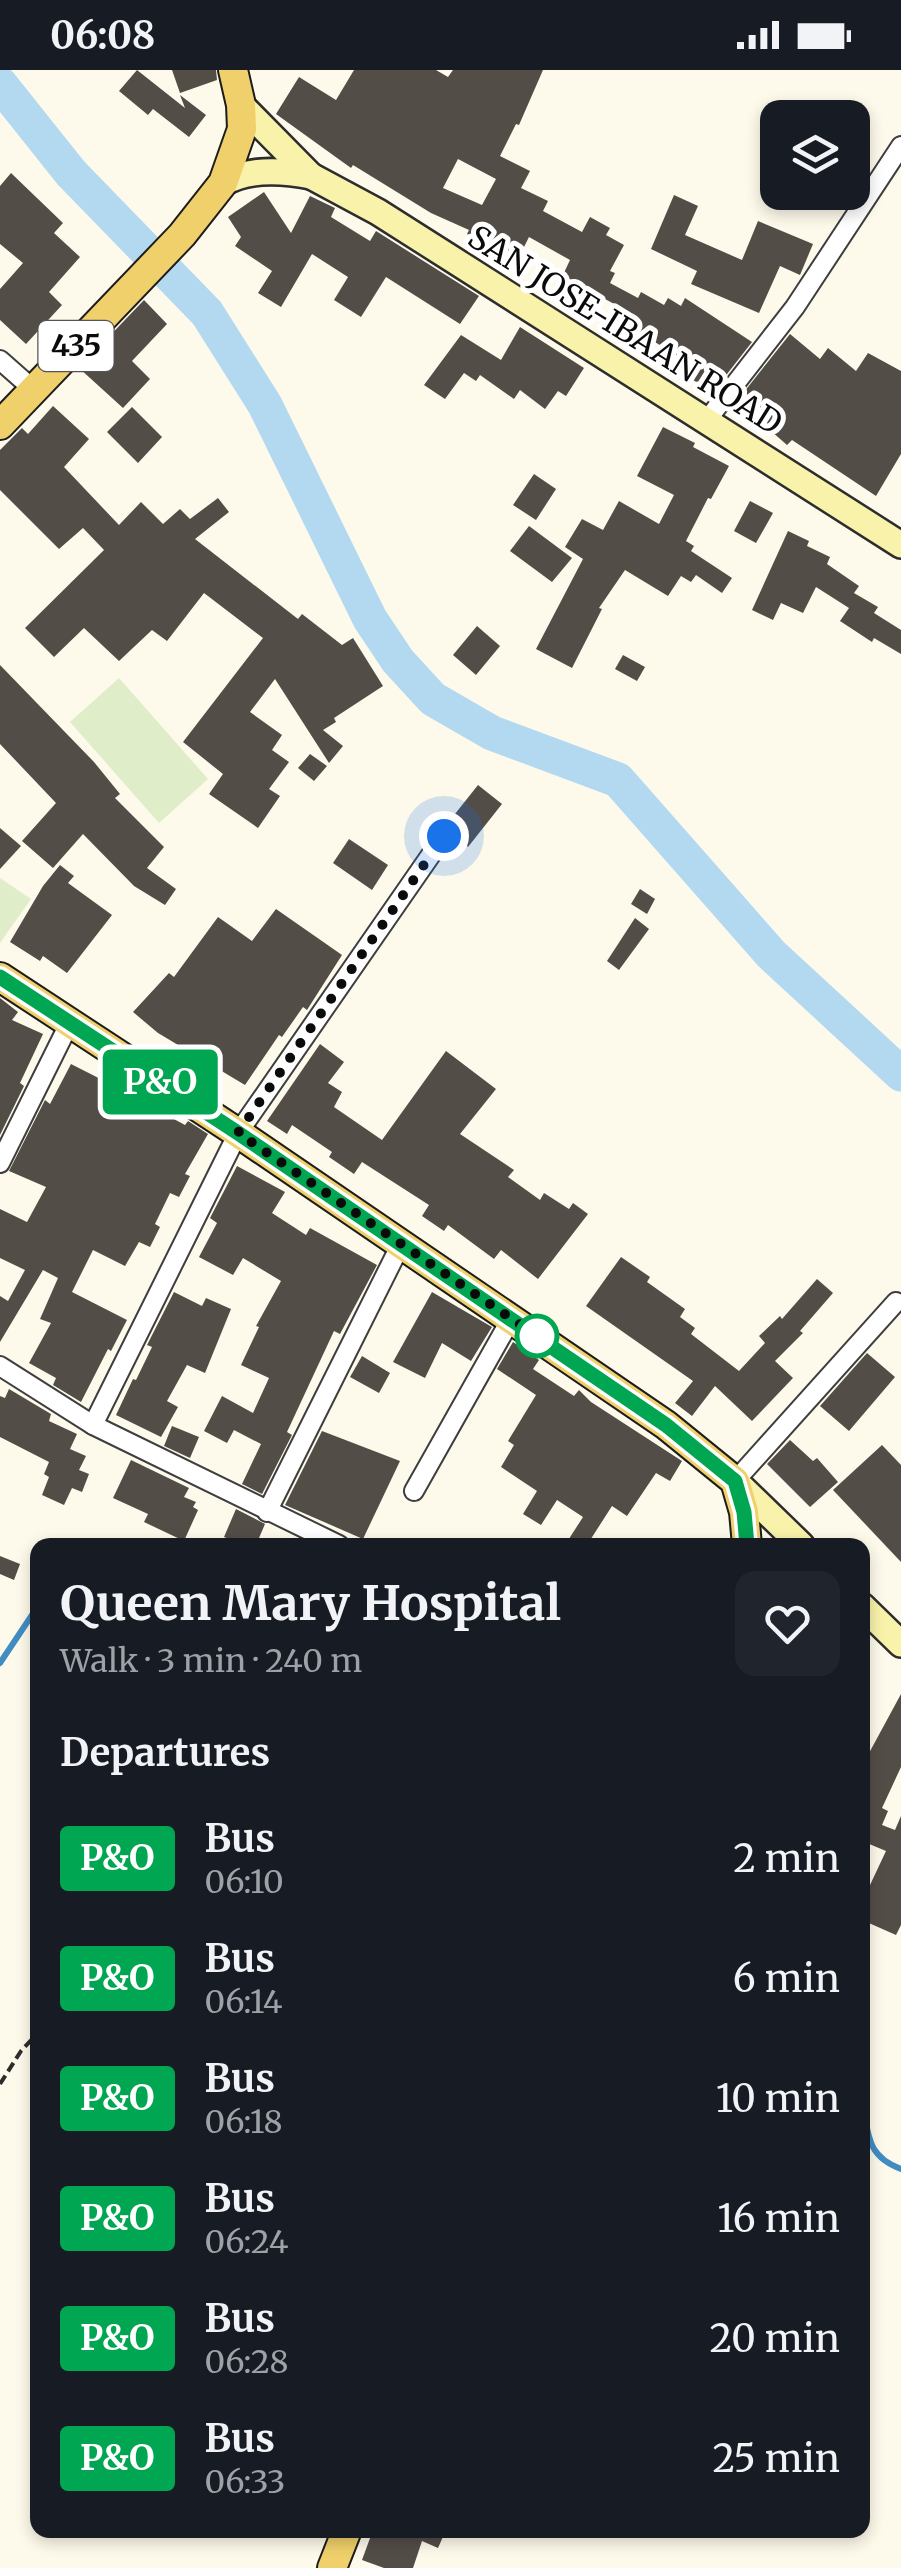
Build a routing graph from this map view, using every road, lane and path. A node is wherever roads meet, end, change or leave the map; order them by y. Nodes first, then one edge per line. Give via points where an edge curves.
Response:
1 (233, 70) edge
2 (241, 105) junction
3 (901, 146) edge
4 (310, 176) junction
5 (223, 183) junction
6 (0, 360) edge
7 (34, 390) junction
8 (707, 420) junction
9 (0, 425) edge
10 (901, 545) edge
11 (444, 836) dead end
12 (0, 977) edge
13 (70, 1022) junction
14 (238, 1133) junction
15 (0, 1163) edge
16 (401, 1244) junction
17 (896, 1302) dead end
18 (511, 1319) junction
19 (0, 1366) edge
20 (93, 1425) junction
21 (735, 1481) junction
22 (414, 1491) dead end
23 (267, 1512) junction
24 (324, 1538) edge
25 (746, 1538) edge
26 (795, 1538) edge
27 (870, 1614) edge
28 (901, 1644) edge
29 (30, 2041) edge
30 (0, 2084) edge
31 (344, 2538) edge
32 (332, 2568) edge

1 - 2 main road, 435
2 - 4 main road, SAN JOSE-IBAAN ROAD
2 - 5 main road, 435 via 242,129
3 - 8 street via 795,307
4 - 5 main road, SAN JOSE-IBAAN ROAD via 238,174
4 - 8 main road, SAN JOSE-IBAAN ROAD
5 - 7 main road, 435
6 - 7 street
7 - 9 main road, 435
8 - 10 main road, SAN JOSE-IBAAN ROAD
11 - 14 street
12 - 13 main road
13 - 14 main road
13 - 15 street
14 - 16 main road
14 - 20 street
16 - 18 main road
16 - 23 street
17 - 21 street
18 - 21 main road
18 - 22 street
19 - 20 street
20 - 23 street
21 - 25 main road
21 - 26 main road
23 - 24 street
27 - 28 main road
29 - 30 path
31 - 32 main road

